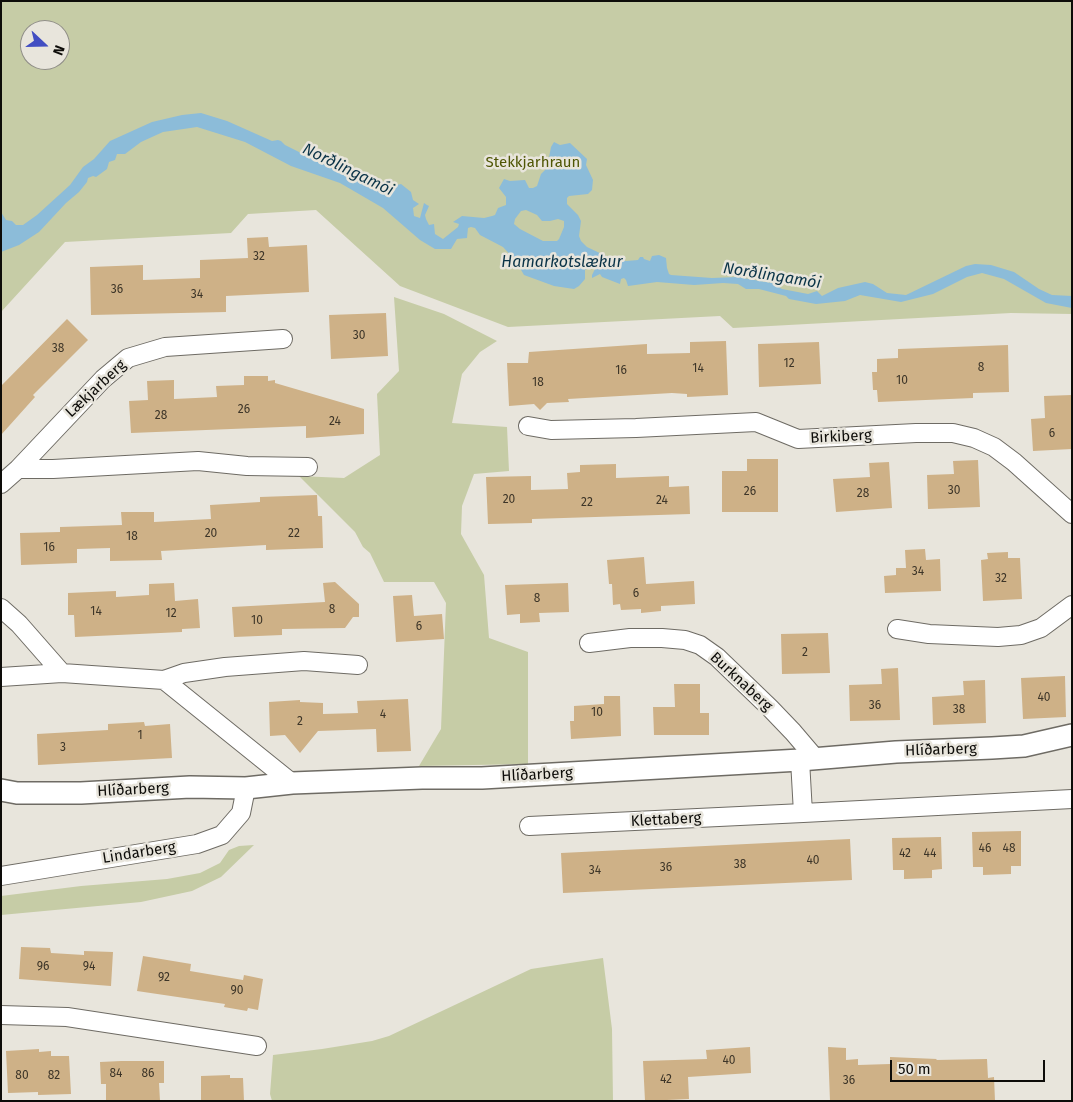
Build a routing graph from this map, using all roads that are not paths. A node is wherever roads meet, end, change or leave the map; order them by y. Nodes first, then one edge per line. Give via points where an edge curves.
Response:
1 (283, 339) dead end
2 (528, 426) dead end
3 (308, 466) dead end
4 (18, 469) junction
5 (1, 484) edge
6 (1072, 514) edge
7 (1072, 605) edge
8 (1, 608) edge
9 (897, 629) dead end
10 (588, 642) dead end
11 (358, 665) dead end
12 (62, 673) junction
13 (1, 677) edge
14 (164, 680) junction
15 (1072, 735) edge
16 (808, 759) junction
17 (292, 783) junction
18 (246, 788) junction
19 (1, 790) edge
20 (1072, 799) edge
21 (803, 813) junction
22 (529, 826) dead end
23 (1, 876) edge
24 (1, 1014) edge
25 (257, 1046) dead end

1 - 4 street, Lækjarberg via 165,346 128,358 103,378
2 - 6 street, Birkiberg via 552,430 756,422 798,439 953,433 994,447
3 - 4 street via 247,466 198,461
4 - 5 street, Lækjarberg
7 - 9 street via 1041,628 1021,635 929,634
8 - 12 street
10 - 16 street, Burknaberg via 662,638 700,645 717,657 794,732
11 - 14 street via 304,661 225,666
12 - 13 street
12 - 14 street
14 - 17 street
15 - 16 street, Hlíðarberg via 1016,746
16 - 17 street, Hlíðarberg via 482,778
16 - 21 street
17 - 18 street, Hlíðarberg
18 - 19 street, Hlíðarberg via 190,787 81,793
18 - 23 street, Lindarberg via 241,813 222,835 197,844
20 - 21 street, Klettaberg
21 - 22 street, Klettaberg
24 - 25 street via 67,1017

